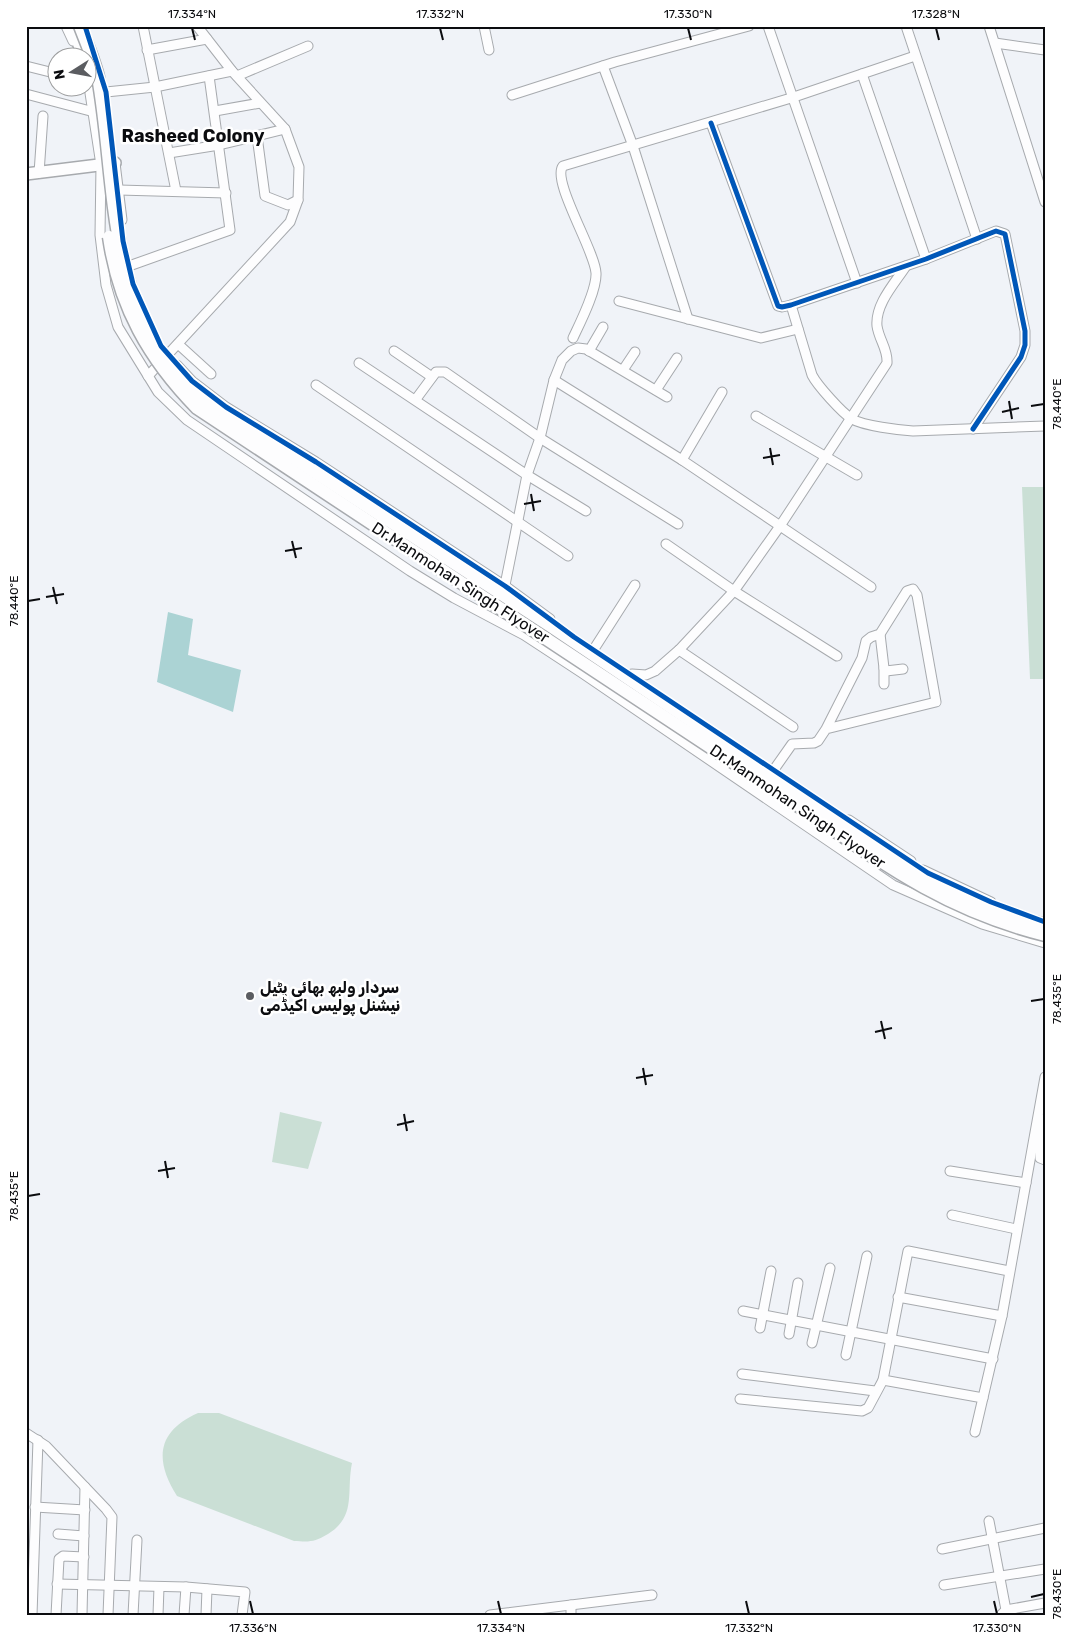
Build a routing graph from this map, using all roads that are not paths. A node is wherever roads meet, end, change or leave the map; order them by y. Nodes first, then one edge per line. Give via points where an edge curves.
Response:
1 (66, 26) edge
2 (73, 26) edge
3 (80, 26) edge
4 (85, 26) edge
5 (143, 26) edge
6 (197, 26) edge
7 (484, 26) edge
8 (749, 26) edge
9 (768, 26) edge
10 (906, 26) edge
11 (989, 26) edge
12 (206, 39) junction
13 (995, 43) junction
14 (308, 46) dead end
15 (76, 48) edge
16 (81, 48) edge
17 (147, 50) junction
18 (489, 50) dead end
19 (1045, 50) edge
20 (915, 56) junction
21 (26, 66) edge
22 (603, 66) junction
23 (48, 72) edge
24 (234, 74) junction
25 (862, 74) junction
26 (209, 76) junction
27 (155, 87) junction
28 (106, 92) junction
29 (26, 94) edge
30 (512, 95) dead end
31 (91, 98) edge
32 (95, 98) edge
33 (791, 98) junction
34 (260, 103) junction
35 (215, 111) junction
36 (94, 112) junction
37 (43, 116) dead end
38 (711, 123) junction
39 (285, 129) junction
40 (257, 136) junction
41 (218, 145) junction
42 (633, 146) junction
43 (169, 153) junction
44 (115, 163) junction
45 (101, 165) junction
46 (39, 173) junction
47 (26, 174) edge
48 (119, 190) junction
49 (176, 191) junction
50 (226, 192) junction
51 (298, 200) junction
52 (1045, 202) edge
53 (977, 239) junction
54 (926, 259) junction
55 (129, 266) junction
56 (906, 266) junction
57 (857, 283) junction
58 (619, 301) dead end
59 (791, 305) junction
60 (688, 319) junction
61 (603, 327) dead end
62 (798, 329) junction
63 (573, 338) dead end
64 (178, 344) junction
65 (590, 351) junction
66 (394, 352) dead end
67 (635, 352) dead end
68 (168, 356) junction
69 (676, 358) dead end
70 (359, 363) dead end
71 (623, 370) junction
72 (211, 374) dead end
73 (148, 376) junction
74 (432, 377) junction
75 (554, 380) junction
76 (316, 385) dead end
77 (656, 390) junction
78 (722, 392) dead end
79 (667, 397) dead end
80 (416, 399) junction
81 (756, 416) dead end
82 (852, 419) junction
83 (1045, 426) edge
84 (974, 429) junction
85 (540, 438) junction
86 (826, 457) junction
87 (682, 460) junction
88 (527, 475) junction
89 (857, 475) dead end
90 (586, 511) dead end
91 (518, 521) junction
92 (678, 524) dead end
93 (780, 526) junction
94 (666, 544) dead end
95 (568, 556) dead end
96 (635, 585) dead end
97 (505, 586) junction
98 (871, 587) dead end
99 (734, 591) junction
100 (496, 620) junction
101 (880, 634) junction
102 (594, 650) junction
103 (679, 650) junction
104 (837, 656) dead end
105 (884, 668) junction
106 (903, 669) dead end
107 (632, 674) junction
108 (884, 684) dead end
109 (616, 697) junction
110 (794, 727) dead end
111 (826, 729) junction
112 (727, 739) junction
113 (711, 762) junction
114 (775, 773) junction
115 (760, 796) junction
116 (1045, 924) edge
117 (1045, 935) edge
118 (1045, 943) edge
119 (1045, 1077) edge
120 (1042, 1103) edge
121 (1043, 1118) dead end
122 (1045, 1160) edge
123 (950, 1171) dead end
124 (1026, 1183) junction
125 (952, 1215) dead end
126 (1016, 1229) junction
127 (867, 1256) dead end
128 (830, 1268) dead end
129 (771, 1270) dead end
130 (1009, 1271) junction
131 (798, 1283) dead end
132 (898, 1297) junction
133 (742, 1311) dead end
134 (762, 1315) junction
135 (1002, 1316) junction
136 (792, 1320) junction
137 (817, 1324) junction
138 (760, 1328) dead end
139 (851, 1331) junction
140 (789, 1334) dead end
141 (891, 1338) junction
142 (812, 1343) dead end
143 (846, 1355) dead end
144 (993, 1359) junction
145 (742, 1374) dead end
146 (883, 1380) junction
147 (875, 1392) junction
148 (740, 1398) dead end
149 (982, 1398) junction
150 (975, 1432) dead end
151 (26, 1433) edge
152 (38, 1440) junction
153 (85, 1487) junction
154 (35, 1507) junction
155 (85, 1510) junction
156 (989, 1521) dead end
157 (1045, 1528) edge
158 (58, 1534) dead end
159 (84, 1536) junction
160 (992, 1539) junction
161 (137, 1540) dead end
162 (942, 1549) dead end
163 (84, 1558) junction
164 (1045, 1568) edge
165 (999, 1575) junction
166 (57, 1584) junction
167 (83, 1584) junction
168 (109, 1585) junction
169 (944, 1585) dead end
170 (134, 1586) junction
171 (159, 1586) junction
172 (186, 1587) junction
173 (207, 1589) junction
174 (652, 1594) dead end
175 (1045, 1603) edge
176 (571, 1605) junction
177 (1004, 1612) edge
178 (495, 1614) edge
179 (32, 1615) edge
180 (56, 1615) edge
181 (82, 1615) edge
182 (108, 1615) edge
183 (133, 1615) edge
184 (158, 1615) edge
185 (184, 1615) edge
186 (206, 1615) edge
187 (242, 1615) edge
188 (571, 1615) edge

1 - 15 street
2 - 16 highway
3 - 116 highway, Dr.Manmohan Singh Flyover, bridge via 97,74 120,251 134,296 163,358 201,398 552,628 921,876 976,904 1014,918
4 - 28 street
5 - 17 street
6 - 12 street
7 - 18 street
8 - 22 street
9 - 33 street
10 - 20 street
11 - 13 street
12 - 17 street
12 - 24 street
13 - 19 street
13 - 52 street
14 - 24 street
17 - 27 street
20 - 25 street
20 - 53 street
21 - 23 street
22 - 30 street
22 - 42 street
24 - 26 street
24 - 34 street
25 - 33 street
25 - 54 street
26 - 27 street
26 - 35 street
27 - 28 street
27 - 43 street
28 - 44 street
29 - 36 street
31 - 36 street
32 - 117 highway, Dr.Manmohan Singh Flyover, bridge via 113,267 135,324 152,356 197,408 929,892 1008,926
33 - 38 street
33 - 57 street
34 - 35 street
34 - 39 street
35 - 41 street
36 - 45 street
37 - 46 street
38 - 42 street
38 - 59 street via 775,302 782,307
39 - 40 street
39 - 51 street via 299,168
40 - 41 street
40 - 51 street via 265,196 288,205
41 - 43 street
41 - 50 street
42 - 60 street
42 - 63 street via 560,168 565,196 589,246 597,274 586,311
43 - 49 street
44 - 45 main road
44 - 48 street
45 - 46 main road
45 - 73 street via 100,235 106,285 118,327
46 - 47 main road
48 - 49 street
48 - 55 street via 123,241
49 - 50 street
50 - 55 street via 230,230
51 - 64 street via 290,222
53 - 54 street
53 - 84 street via 996,231 1005,234 1025,345 1021,357
54 - 56 street
55 - 68 street via 148,319
56 - 57 street
56 - 82 street via 878,316 877,325 887,363
57 - 59 street
58 - 60 street
59 - 62 street
60 - 62 street via 761,338
61 - 65 street
62 - 82 street via 817,384
64 - 68 street
64 - 72 street
65 - 71 street
65 - 75 street via 578,348 571,351 562,360
66 - 74 street
67 - 71 street
68 - 73 street
68 - 97 street via 226,407
69 - 77 street
70 - 80 street
71 - 77 street
73 - 100 street via 158,392 203,432 410,571
74 - 80 street
74 - 85 street via 436,372 444,372
75 - 85 street
75 - 87 street
76 - 91 street
77 - 79 street
78 - 87 street
80 - 88 street
81 - 86 street
82 - 84 street via 894,430
82 - 86 street
83 - 84 street
85 - 88 street
85 - 92 street
86 - 89 street
86 - 93 street
87 - 93 street
88 - 90 street
88 - 91 street
91 - 95 street
91 - 97 street
93 - 98 street
93 - 99 street
94 - 99 street
96 - 102 street
97 - 100 street
97 - 102 street
99 - 103 street
99 - 104 street
100 - 109 street via 533,640
101 - 105 street
101 - 111 street via 866,641 862,658
101 - 111 street via 908,591 913,589 917,595 936,702
102 - 107 street
103 - 107 street via 655,671 646,675
103 - 110 street
105 - 106 street via 886,671
105 - 108 street
107 - 109 street
107 - 112 street
109 - 113 street
111 - 114 street via 814,743 792,744
112 - 113 street
112 - 114 street
113 - 115 street
114 - 115 street
114 - 116 street via 928,873
115 - 118 street via 893,885 982,924
119 - 120 street
120 - 124 street
121 - 122 street via 1040,1158
123 - 124 street
124 - 126 street
125 - 126 street
126 - 130 street
127 - 139 street
128 - 137 street
129 - 134 street
130 - 132 street via 908,1251
130 - 135 street
131 - 136 street
132 - 135 street
132 - 141 street
133 - 134 street
134 - 136 street
134 - 138 street
135 - 144 street
136 - 137 street
136 - 140 street
137 - 139 street
137 - 142 street
139 - 141 street
139 - 143 street
141 - 144 street
141 - 146 street
144 - 149 street
145 - 147 street
146 - 147 street
146 - 149 street
147 - 148 street via 868,1408 856,1412
149 - 150 street
151 - 152 street
152 - 153 street
152 - 154 street
153 - 155 street
153 - 168 street via 112,1517
154 - 155 street
154 - 179 street
155 - 159 street
156 - 160 street
157 - 160 street
158 - 159 street
159 - 163 street
160 - 162 street
160 - 165 street
161 - 170 street
163 - 166 street via 60,1557
163 - 167 street
164 - 165 street
165 - 169 street
165 - 177 street
166 - 167 street
166 - 180 street
167 - 168 street
167 - 181 street
168 - 170 street
168 - 182 street
170 - 171 street
170 - 183 street
171 - 172 street
171 - 184 street
172 - 173 street
172 - 185 street
173 - 186 street
173 - 187 street via 244,1592
174 - 176 street
175 - 177 street
176 - 178 street
176 - 188 street

